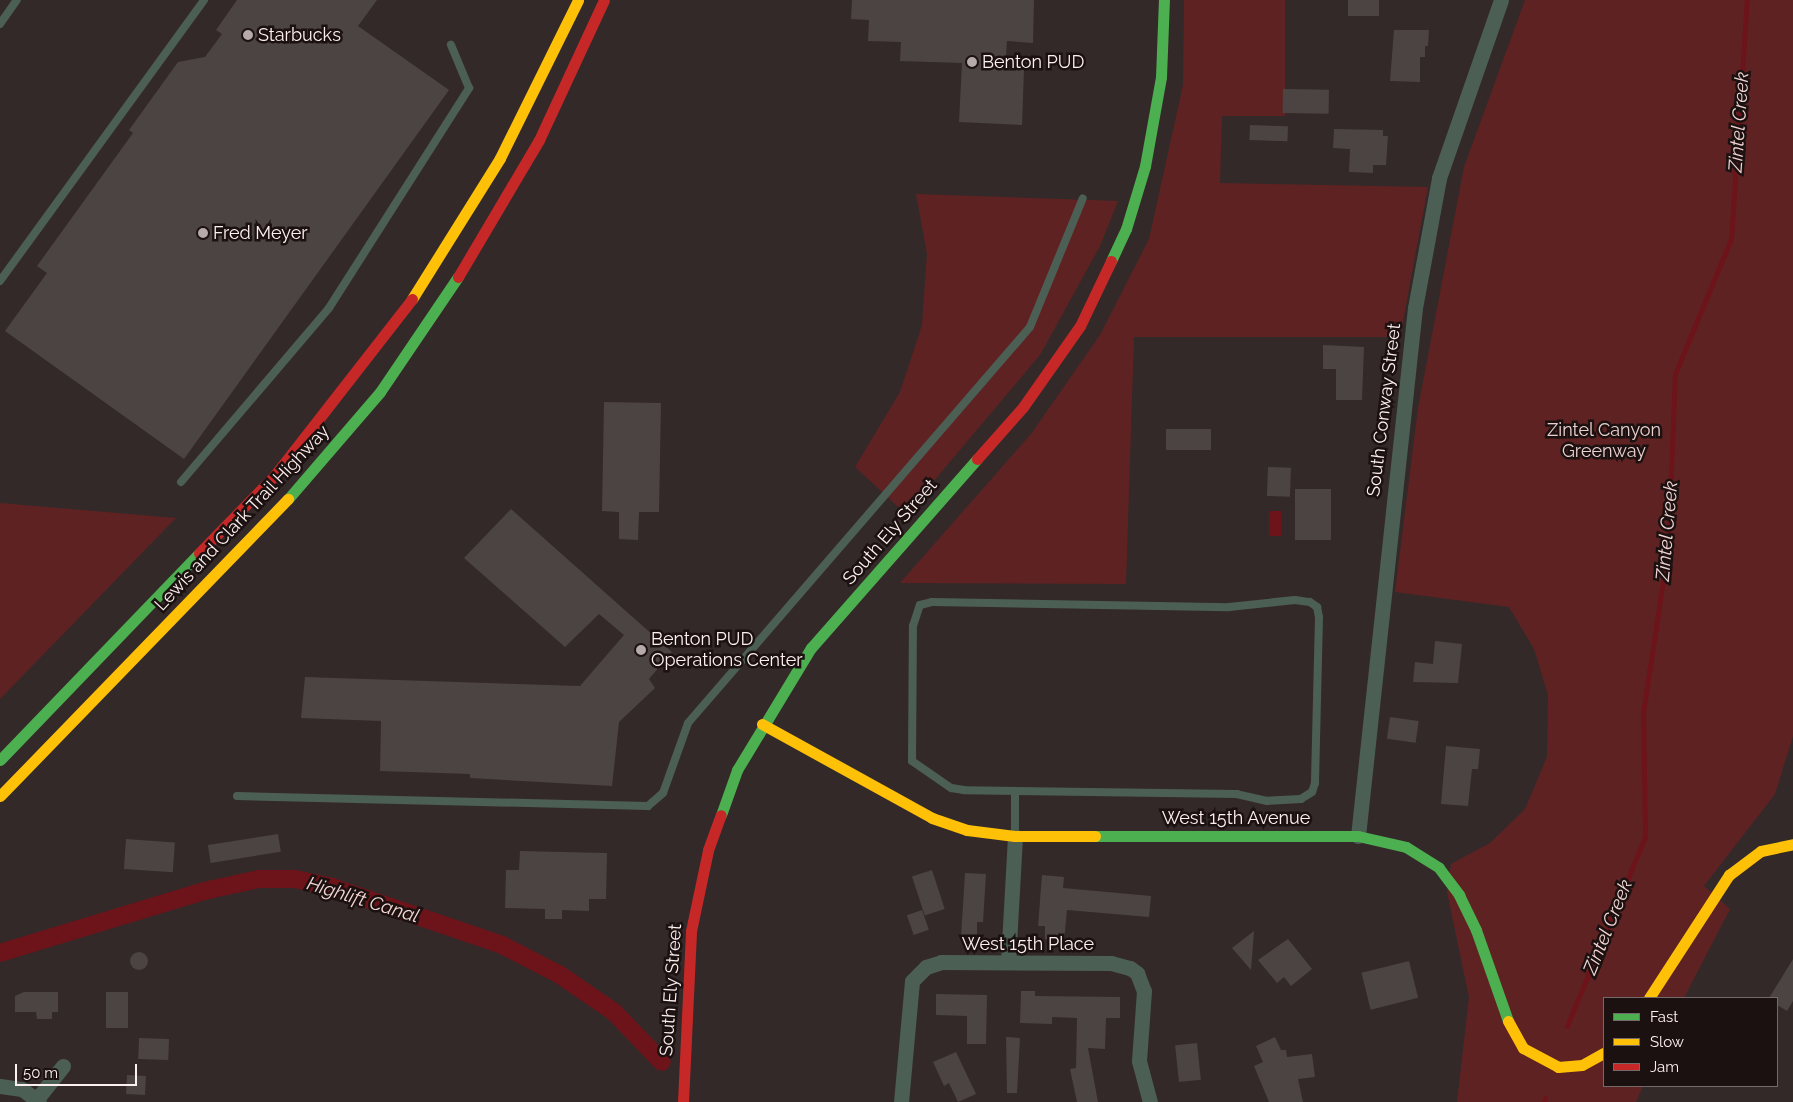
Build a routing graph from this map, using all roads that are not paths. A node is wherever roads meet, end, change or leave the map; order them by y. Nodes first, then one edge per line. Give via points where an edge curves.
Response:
1 (17, 0) edge
2 (204, 0) edge
3 (578, 0) edge
4 (604, 0) edge
5 (1164, 0) edge
6 (1501, 0) edge
7 (0, 24) edge
8 (451, 45) dead end
9 (1082, 198) dead end
10 (0, 281) edge
11 (181, 482) dead end
12 (762, 724) junction
13 (0, 760) edge
14 (1015, 792) junction
15 (0, 796) edge
16 (237, 796) dead end
17 (1015, 836) junction
18 (1358, 836) junction
19 (1793, 844) edge
20 (1008, 962) junction
21 (1650, 997) edge
22 (1603, 1054) edge
23 (63, 1066) dead end
24 (0, 1086) edge
25 (38, 1100) edge
26 (683, 1102) edge
27 (902, 1102) edge
28 (1150, 1102) edge

1 - 7 lane
2 - 10 lane
3 - 13 main road, Lewis and Clark Trail Highway via 500,158 400,318 275,475
4 - 15 main road, Lewis and Clark Trail Highway via 539,140 477,249 380,392 318,469
5 - 12 main road, South Ely Street via 1161,77 1145,166 1126,229 1080,326 1023,406 811,648
6 - 18 street, South Conway Street via 1439,178 1415,308
8 - 11 lane via 469,88 329,308
9 - 16 lane via 1030,327 688,723 663,793 648,806
12 - 17 main road, West 15th Avenue via 932,818 967,830
12 - 26 main road, South Ely Street via 720,813 698,891 686,977
14 - 14 lane via 1237,794 1267,801 1301,799 1312,792 1315,783 1317,607 1295,600 1229,607 932,602 920,605 913,626 912,761 951,788
14 - 17 lane
17 - 18 main road, West 15th Avenue
17 - 20 street
18 - 22 main road, West 15th Avenue via 1406,847 1425,856 1450,880 1468,910 1506,1020 1523,1048 1558,1067 1582,1065
19 - 21 main road via 1761,851 1729,875
20 - 27 street, West 15th Place via 941,962 919,972 910,991
20 - 28 street, West 15th Place via 1111,963 1137,973 1144,991 1140,1069
23 - 25 street
24 - 25 street via 22,1090

